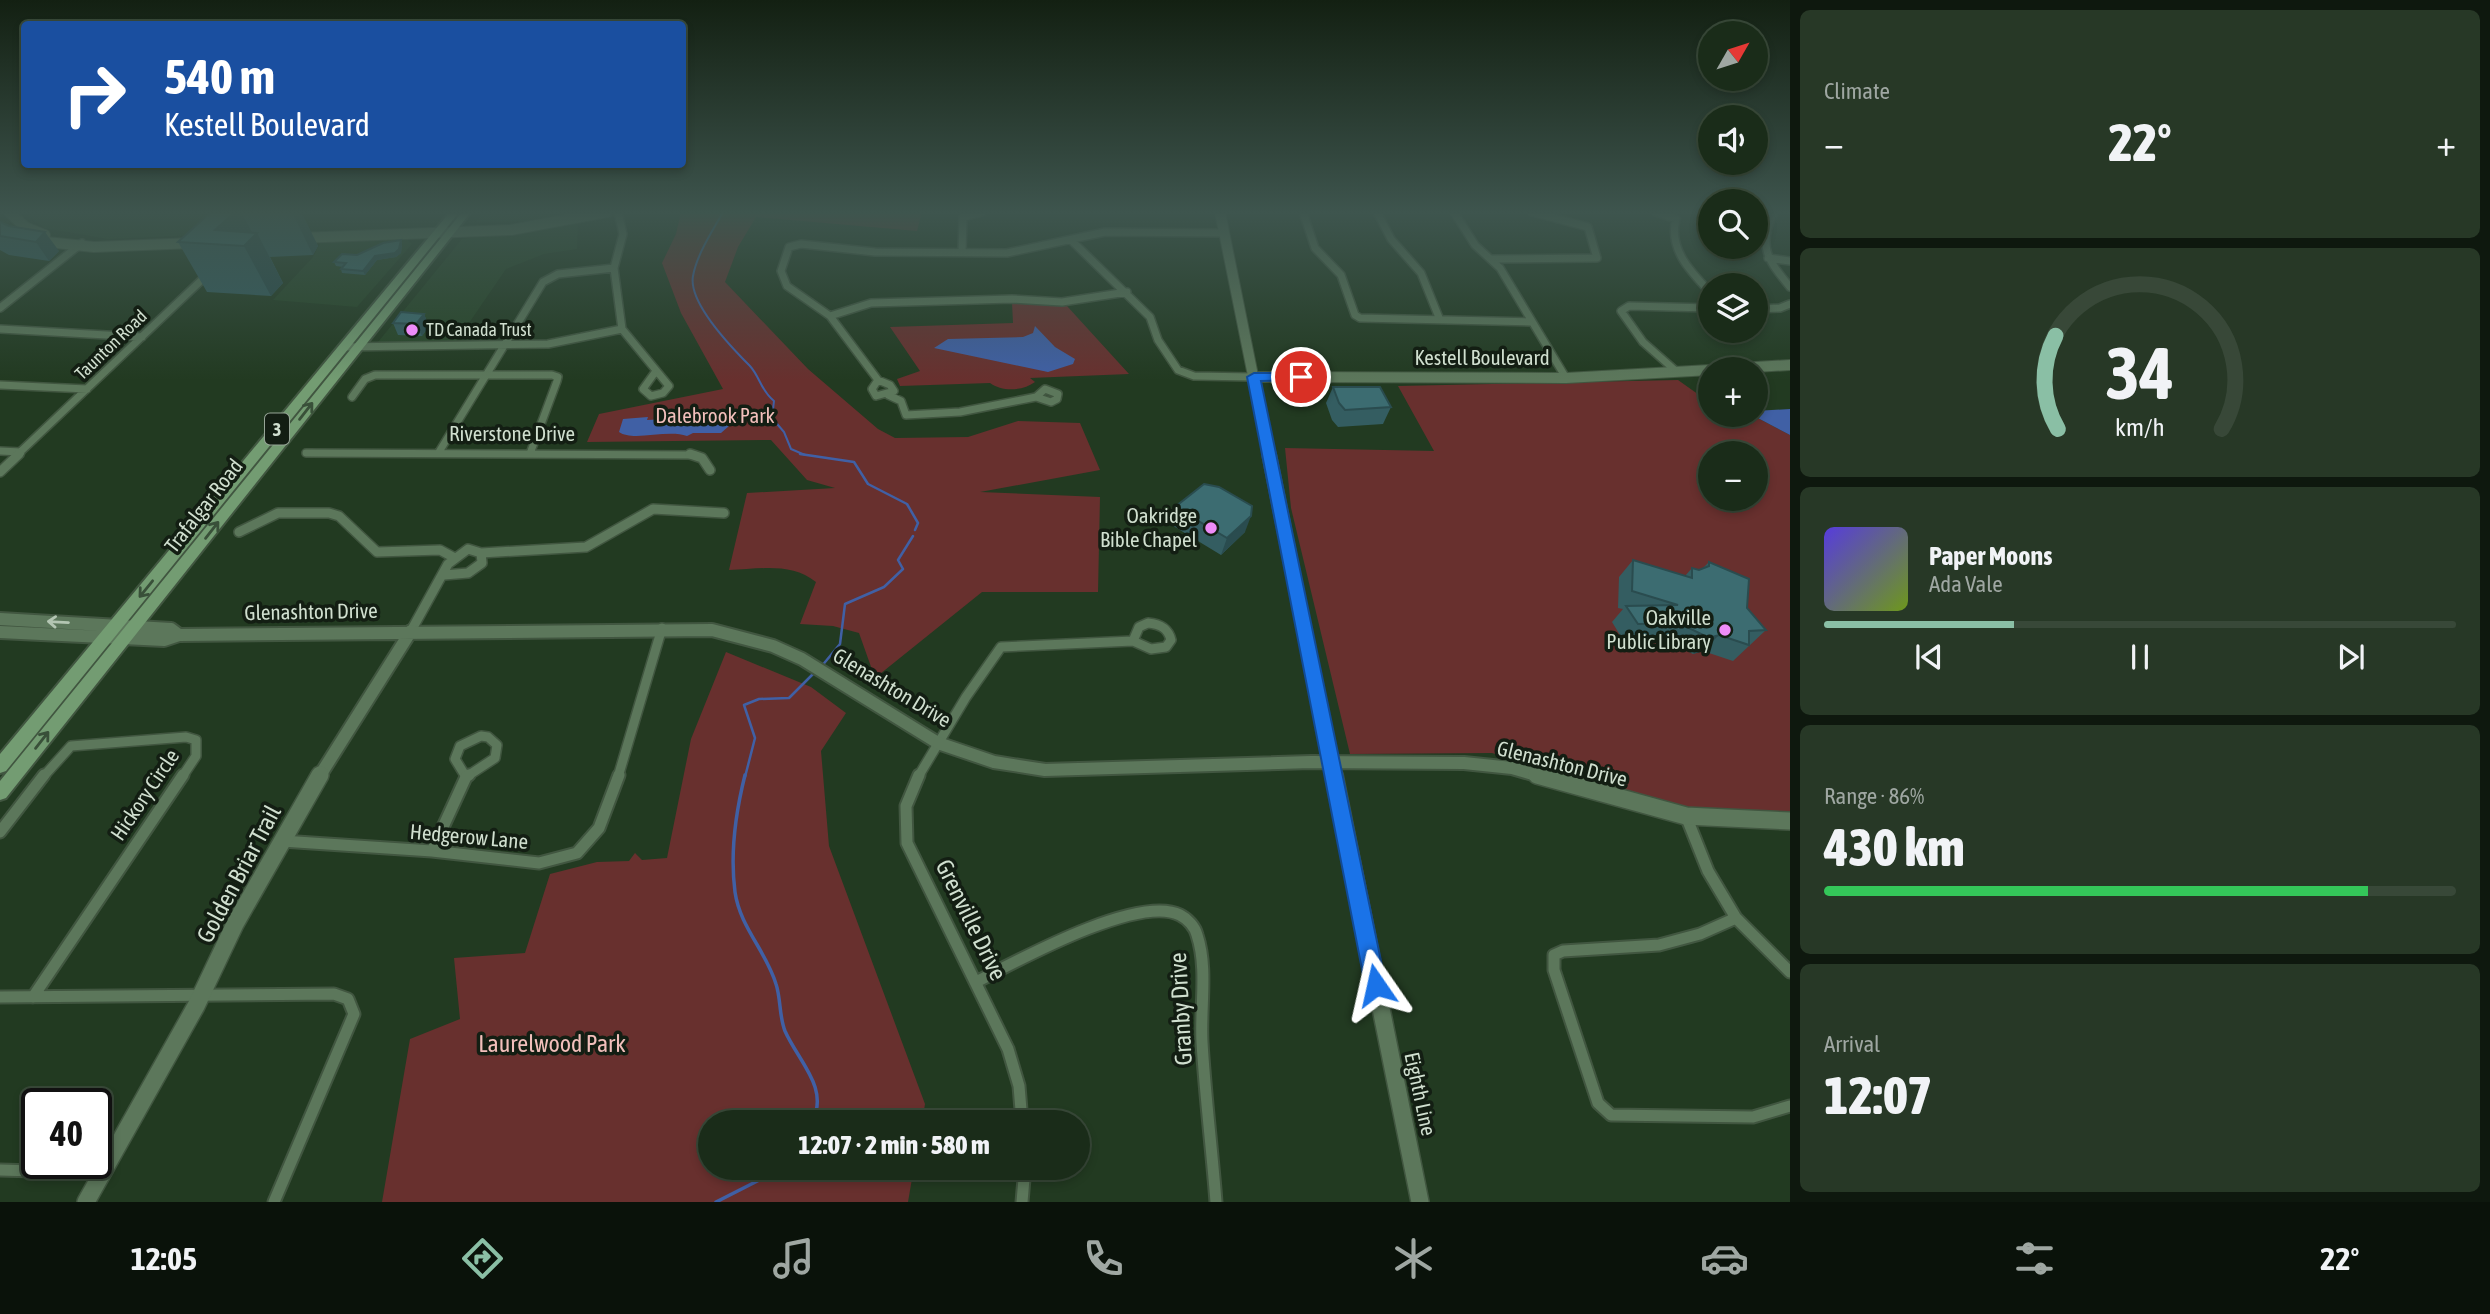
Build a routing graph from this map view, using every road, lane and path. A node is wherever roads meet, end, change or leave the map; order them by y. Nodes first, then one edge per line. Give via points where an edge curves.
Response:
1 (51, 268) edge
2 (215, 268) edge
3 (415, 268) edge
4 (614, 268) joint
5 (782, 268) edge
6 (1101, 268) edge
7 (1231, 268) edge
8 (1335, 268) edge
9 (1417, 268) edge
10 (1499, 268) edge
11 (1776, 268) edge
12 (1790, 286) edge
13 (1127, 292) junction
14 (1790, 304) edge
15 (0, 308) edge
16 (1698, 308) edge
17 (1768, 308) edge
18 (830, 316) junction
19 (1440, 320) junction
20 (1532, 323) junction
21 (0, 328) edge
22 (622, 329) junction
23 (142, 337) junction
24 (505, 345) junction
25 (351, 347) junction
26 (1790, 365) edge
27 (1768, 366) edge
28 (656, 371) dead end
29 (1698, 371) edge
30 (1677, 372) junction
31 (486, 376) junction
32 (1254, 377) junction
33 (1566, 378) junction
34 (878, 380) junction
35 (0, 384) edge
36 (87, 389) junction
37 (888, 395) junction
38 (352, 397) dead end
39 (1036, 397) dead end
40 (0, 451) edge
41 (531, 451) junction
42 (21, 452) junction
43 (439, 452) junction
44 (306, 453) dead end
45 (710, 470) dead end
46 (0, 472) edge
47 (724, 513) dead end
48 (239, 532) dead end
49 (481, 553) junction
50 (453, 556) junction
51 (444, 575) junction
52 (0, 619) edge
53 (662, 628) junction
54 (411, 631) junction
55 (0, 632) edge
56 (125, 632) junction
57 (106, 639) junction
58 (1133, 641) dead end
59 (938, 743) junction
60 (1331, 762) junction
61 (0, 766) edge
62 (466, 777) junction
63 (0, 793) edge
64 (1686, 816) junction
65 (1790, 821) edge
66 (0, 832) edge
67 (282, 841) junction
68 (432, 851) junction
69 (1736, 918) junction
70 (1790, 972) edge
71 (976, 982) junction
72 (0, 997) edge
73 (33, 997) junction
74 (200, 998) junction
75 (1790, 1106) edge
76 (1021, 1110) edge
77 (112, 1162) edge
78 (0, 1170) edge
79 (21, 1171) edge
80 (102, 1179) edge
81 (1024, 1180) edge
82 (86, 1202) edge
83 (274, 1202) edge
84 (1022, 1202) edge
85 (1216, 1202) edge
86 (1420, 1202) edge

1 - 15 street
2 - 23 street, Taunton Road
3 - 25 main road, Trafalgar Road / 3
4 - 22 street
4 - 24 street via 550,276
5 - 18 street via 787,286
6 - 13 street
7 - 32 street, Eighth Line
8 - 19 street via 1342,275 1355,315
9 - 19 street
10 - 20 street
11 - 12 street
13 - 18 street via 1062,302 871,303
13 - 32 street via 1150,317 1158,340 1178,370 1194,376
14 - 17 street
16 - 30 street via 1629,306 1620,310 1643,342
18 - 34 street
19 - 20 street
20 - 33 street
21 - 23 street
22 - 24 street via 548,344
22 - 28 street
23 - 36 street, Taunton Road
24 - 25 street
24 - 31 street
25 - 56 main road, Trafalgar Road / 3
26 - 27 street
29 - 30 street, Kestell Boulevard
30 - 33 street, Kestell Boulevard
31 - 38 street via 375,375 365,379
31 - 41 street via 558,377
31 - 43 street
32 - 33 street, Kestell Boulevard
32 - 60 street, Eighth Line
34 - 37 street via 894,388
34 - 37 street via 873,393
35 - 36 street
36 - 42 street, Taunton Road
37 - 39 street via 901,401 906,415 960,412
40 - 42 street
41 - 43 street, Riverstone Drive
41 - 45 street, Riverstone Drive via 688,453 702,458
42 - 46 street, Taunton Road
43 - 44 street, Riverstone Drive
47 - 49 street via 653,509 586,547
48 - 50 street via 278,513 329,513 339,516 377,552 431,550
49 - 50 street via 468,549
49 - 51 street via 477,569
50 - 51 street, Golden Briar Trail
51 - 54 street, Golden Briar Trail
56 -> 52 street, Glenashton Drive
53 - 54 street, Glenashton Drive
53 - 59 street, Glenashton Drive via 712,630 774,646
53 - 68 street, Hedgerow Lane via 611,802 599,828 578,853 539,863
54 - 56 street, Glenashton Drive via 179,635 164,640
54 - 67 street, Golden Briar Trail via 344,733
55 - 57 street
56 - 57 main road, Trafalgar Road / 3
63 -> 56 main road, Trafalgar Road / 3
57 - 61 main road, Trafalgar Road / 3
58 - 59 street, Grenville Drive via 1001,647
59 - 60 street, Glenashton Drive via 995,762 1045,771
59 - 71 street, Grenville Drive via 908,797 905,834
60 - 64 street, Glenashton Drive via 1511,768
60 - 86 street, Eighth Line
62 - 62 street via 495,758 494,740 481,736 460,746 455,759
62 - 68 street
64 - 65 street, Glenashton Drive
64 - 69 street via 1708,871
66 - 73 street, Hickory Circle via 71,746 196,740 195,756
67 - 68 street, Hedgerow Lane
67 - 74 street, Golden Briar Trail
69 - 70 street
69 - 75 street via 1659,945 1564,949 1553,955 1554,970 1598,1103 1611,1115 1753,1117
71 - 76 street, Grenville Drive via 1008,1049
71 - 85 street, Granby Drive via 1130,914 1153,910 1176,912 1185,918 1198,936
72 - 73 street
73 - 74 street
74 - 77 street, Golden Briar Trail
74 - 83 street via 334,995 348,999 355,1014
78 - 79 street
80 - 82 street, Golden Briar Trail
81 - 84 street

